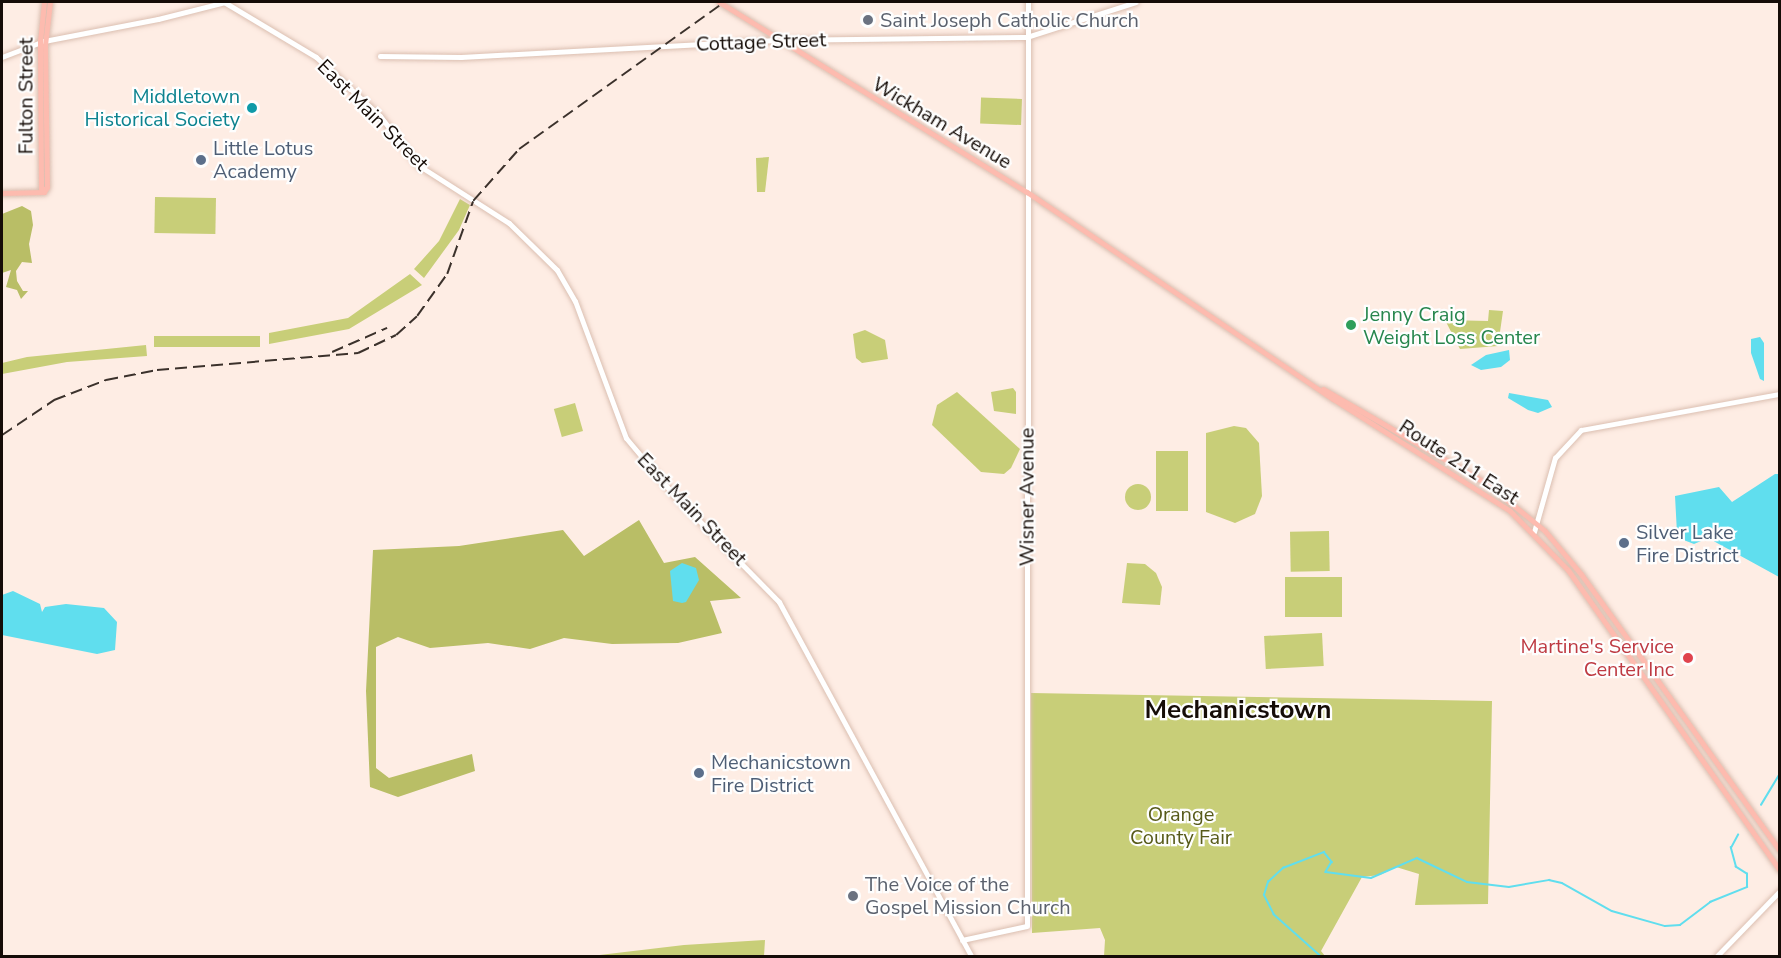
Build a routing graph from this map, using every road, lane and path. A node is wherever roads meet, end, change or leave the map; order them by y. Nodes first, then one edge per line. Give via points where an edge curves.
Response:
1 (44, 2) edge
2 (50, 2) edge
3 (224, 2) edge
4 (719, 2) edge
5 (1028, 2) edge
6 (1136, 2) edge
7 (1027, 37) junction
8 (780, 40) junction
9 (43, 41) junction
10 (380, 56) dead end
11 (2, 57) edge
12 (1027, 192) junction
13 (2, 193) edge
14 (1148, 272) joint
15 (1319, 387) junction
16 (1779, 394) edge
17 (1537, 523) junction
18 (1534, 532) junction
19 (1779, 851) edge
20 (1779, 870) edge
21 (1779, 891) edge
22 (962, 940) junction
23 (971, 957) edge
24 (1717, 957) edge

1 - 9 main road, Fulton Street
2 - 9 main road, Fulton Street
3 - 9 main road
3 - 22 main road, East Main Street via 316,57 380,116 418,165 509,223 557,270 575,301 626,438 673,495 779,602
4 - 8 main road, Wickham Avenue
5 - 7 street, Wisner Avenue
6 - 7 street, Cottage Street
7 - 8 street, Cottage Street
7 - 12 street, Wisner Avenue
8 - 10 street, Cottage Street via 461,57
8 - 12 main road, Wickham Avenue
9 - 11 street
9 - 13 main road, Fulton Street via 44,190
12 - 14 main road, Wickham Avenue
12 - 22 street, Wisner Avenue via 1027,926 1023,930
14 - 15 main road, Route 211 East
15 - 17 main road, Route 211 East via 1485,483
15 - 18 main road, Route 211 East via 1355,414 1493,498
16 - 17 street via 1581,429 1555,458
17 - 18 street
17 - 19 main road, Route 211 East via 1577,568
18 - 20 main road, Route 211 East via 1575,581
21 - 24 street
22 - 23 main road, East Main Street

